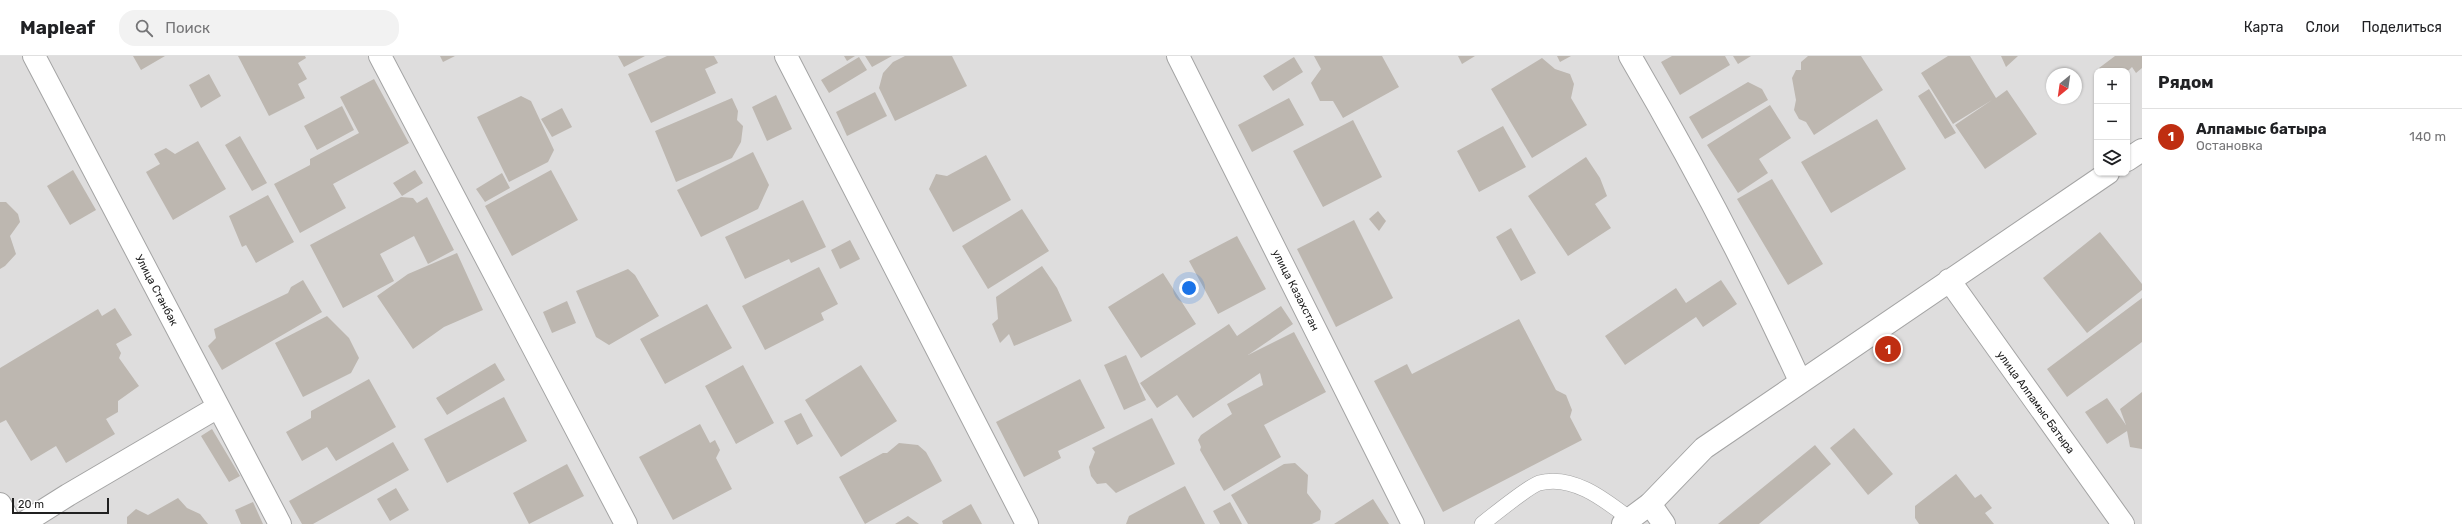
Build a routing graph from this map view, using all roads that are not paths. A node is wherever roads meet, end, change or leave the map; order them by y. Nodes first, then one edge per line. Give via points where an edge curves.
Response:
1 (34, 56) edge
2 (380, 56) edge
3 (786, 56) edge
4 (1178, 56) edge
5 (1630, 56) edge
6 (2142, 150) edge
7 (2130, 158) edge
8 (2104, 176) edge
9 (1949, 280) junction
10 (1800, 382) junction
11 (218, 407) junction
12 (0, 504) edge
13 (1650, 504) junction
14 (1626, 521) edge
15 (11, 524) edge
16 (22, 524) edge
17 (280, 524) edge
18 (626, 524) edge
19 (1027, 524) edge
20 (1413, 524) edge
21 (1482, 524) edge
22 (1664, 524) edge
23 (2123, 524) edge

1 - 11 street, Улица Станбак
2 - 18 street
3 - 19 street
4 - 20 street, улица Казахстан
5 - 10 street via 1684,147 1770,315
6 - 7 street
8 - 9 street
9 - 10 street
9 - 23 street, улица Алпамыс Батыра
10 - 13 street via 1704,448
11 - 16 street
11 - 17 street, Улица Станбак
12 - 15 street
13 - 14 street
13 - 22 street
14 - 21 lane via 1600,496 1565,482 1539,483

